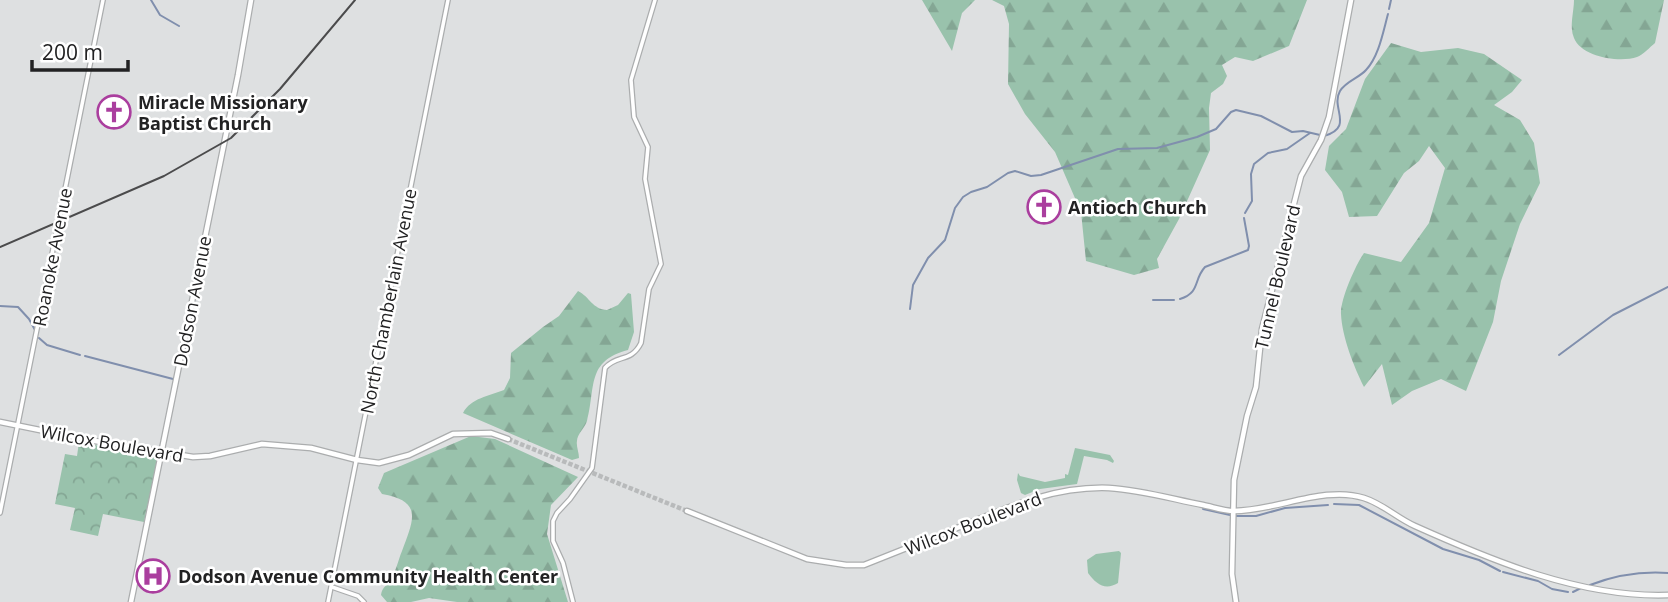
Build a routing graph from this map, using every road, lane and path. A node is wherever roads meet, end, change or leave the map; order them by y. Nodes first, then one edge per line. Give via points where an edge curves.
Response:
1 (103, 0) edge
2 (251, 0) edge
3 (448, 0) edge
4 (655, 0) edge
5 (1351, 0) edge
6 (0, 422) edge
7 (18, 425) junction
8 (508, 439) tunnel mouth
9 (162, 452) junction
10 (357, 460) junction
11 (687, 511) tunnel mouth
12 (1233, 511) junction
13 (0, 513) edge
14 (331, 586) junction
15 (1668, 595) edge
16 (131, 602) edge
17 (328, 602) edge
18 (364, 602) edge
19 (573, 602) edge
20 (1236, 602) edge

1 - 7 street, Roanoke Avenue
2 - 9 main road, Dodson Avenue
3 - 10 street, North Chamberlain Avenue
4 - 19 street via 631,80 634,117 648,147 645,179 661,264 649,289 638,350 605,368 592,468 553,521 553,541
5 - 12 main road, Tunnel Boulevard via 1329,117 1301,176 1262,330 1256,387 1234,481
6 - 7 main road, Wilcox Boulevard
7 - 9 main road, Wilcox Boulevard
7 - 13 street, Roanoke Avenue
8 - 10 main road, Wilcox Boulevard via 462,432 391,461
9 - 10 main road, Wilcox Boulevard via 201,457 262,444 311,448
9 - 16 main road, Dodson Avenue
10 - 14 street, North Chamberlain Avenue
11 - 12 main road, Wilcox Boulevard via 807,559 846,565 864,565 1056,492 1110,488
12 - 15 main road, Wilcox Boulevard via 1349,494 1381,505 1455,544 1573,584
12 - 20 main road, Tunnel Boulevard via 1231,574
14 - 17 street, North Chamberlain Avenue
14 - 18 street

